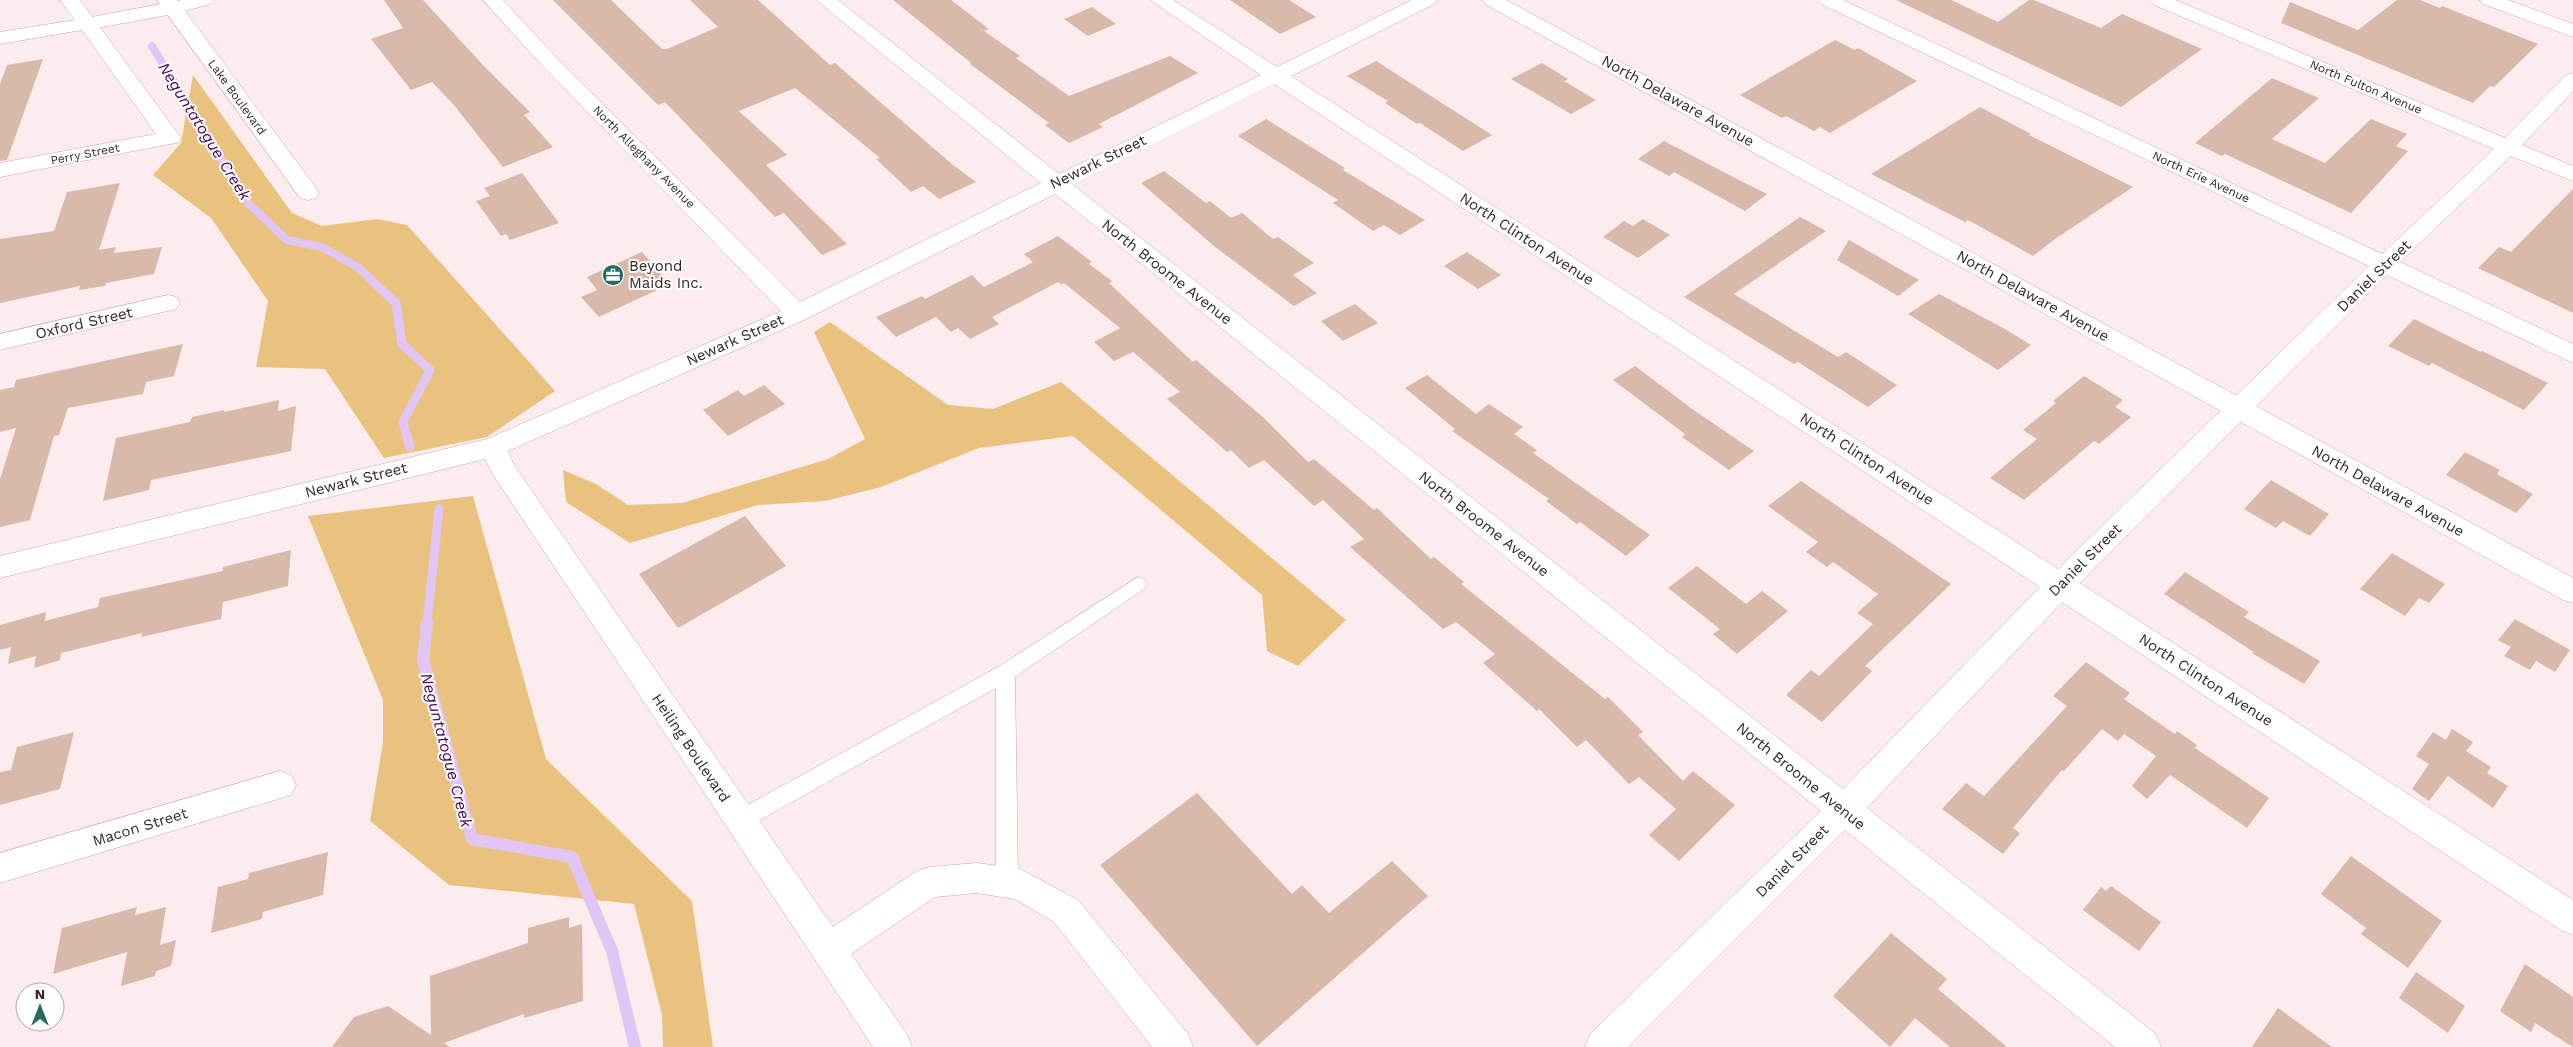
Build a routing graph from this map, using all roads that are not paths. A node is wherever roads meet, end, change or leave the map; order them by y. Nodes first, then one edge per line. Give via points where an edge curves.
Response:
1 (70, 0) edge
2 (204, 0) edge
3 (492, 0) edge
4 (826, 0) edge
5 (1160, 0) edge
6 (1427, 0) edge
7 (1492, 0) edge
8 (1828, 0) edge
9 (2159, 0) edge
10 (2490, 0) edge
11 (170, 4) edge
12 (86, 24) junction
13 (2573, 31) edge
14 (0, 38) edge
15 (1274, 74) junction
16 (2573, 79) edge
17 (2508, 147) junction
18 (0, 170) edge
19 (2573, 174) edge
20 (1056, 183) junction
21 (308, 193) dead end
22 (2385, 264) junction
23 (168, 304) dead end
24 (797, 313) junction
25 (0, 342) edge
26 (2573, 354) edge
27 (2240, 409) junction
28 (492, 447) junction
29 (0, 567) edge
30 (1138, 584) dead end
31 (2060, 585) junction
32 (2573, 592) edge
33 (1005, 673) junction
34 (280, 785) dead end
35 (1844, 810) junction
36 (740, 820) junction
37 (0, 868) edge
38 (1007, 882) junction
39 (2573, 919) edge
40 (827, 950) junction
41 (894, 1047) edge
42 (1175, 1047) edge
43 (1603, 1047) edge
44 (2143, 1047) edge

1 - 12 street
2 - 11 street
3 - 24 street, North Alleghany Avenue
4 - 20 street, North Broome Avenue
5 - 15 street, North Clinton Avenue
6 - 15 street, Newark Street
7 - 27 street, North Delaware Avenue
8 - 22 street, North Erie Avenue
9 - 17 street, North Fulton Avenue
10 - 13 street
11 - 12 street
11 - 21 street, Lake Boulevard
12 - 14 street
12 - 18 street, Perry Street via 170,138
15 - 20 street, Newark Street
15 - 31 street, North Clinton Avenue
16 - 17 street, Daniel Street
17 - 19 street, North Fulton Avenue
17 - 22 street, Daniel Street
20 - 24 street, Newark Street
20 - 35 street, North Broome Avenue
22 - 26 street, North Erie Avenue
22 - 27 street, Daniel Street
23 - 25 street, Oxford Street
24 - 28 street, Newark Street
27 - 31 street, Daniel Street
27 - 32 street, North Delaware Avenue
28 - 29 street, Newark Street
28 - 36 street, Heiling Boulevard via 503,469
30 - 33 lane
31 - 35 street, Daniel Street
31 - 39 street, North Clinton Avenue
33 - 36 lane
33 - 38 lane
34 - 37 street, Macon Street
35 - 43 street, Daniel Street
35 - 44 street, North Broome Avenue
36 - 40 street, Heiling Boulevard
38 - 40 street via 977,878 929,882
38 - 42 street via 1020,884 1066,911
40 - 41 street, Heiling Boulevard

